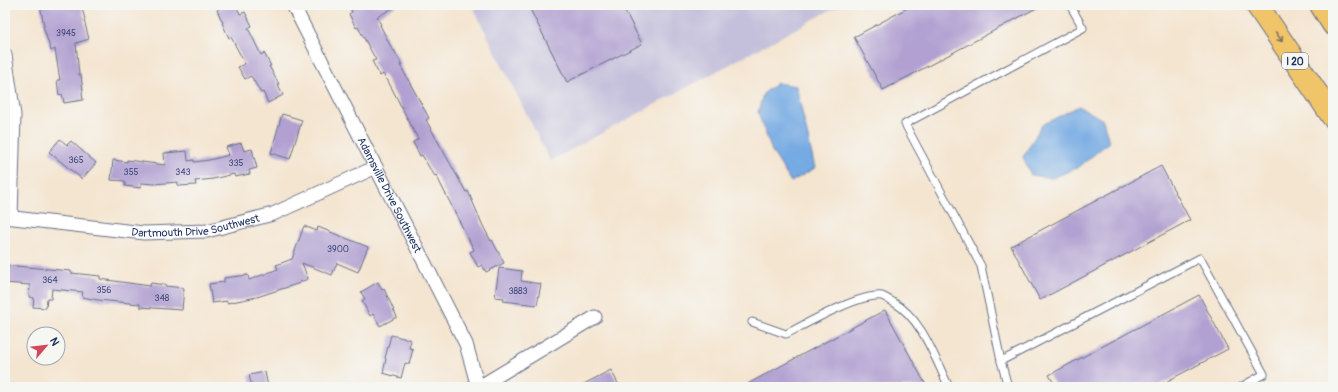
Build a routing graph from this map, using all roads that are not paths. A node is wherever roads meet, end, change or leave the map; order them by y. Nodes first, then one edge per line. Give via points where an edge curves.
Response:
1 (293, 5) edge
2 (1070, 5) edge
3 (1257, 5) edge
4 (1321, 5) edge
5 (1333, 24) edge
6 (5, 55) edge
7 (1333, 117) edge
8 (376, 167) junction
9 (8, 217) edge
10 (595, 317) dead end
11 (752, 322) dead end
12 (1001, 361) junction
13 (479, 387) edge
14 (949, 387) edge
15 (1008, 387) edge
16 (1241, 387) edge

1 - 8 street, Adamsville Drive Southwest
2 - 12 lane via 1083,28 904,124 980,266
3 -> 7 highway, I 20
4 - 5 highway
6 - 9 street via 14,115
8 - 9 street, Dartmouth Drive Southwest via 274,214 207,231 144,233
8 - 13 street, Adamsville Drive Southwest via 466,344
10 - 13 street
11 - 14 lane via 786,334 839,308 866,298 882,296 907,312 922,332
12 - 15 lane
12 - 16 lane via 1200,258 1264,374

